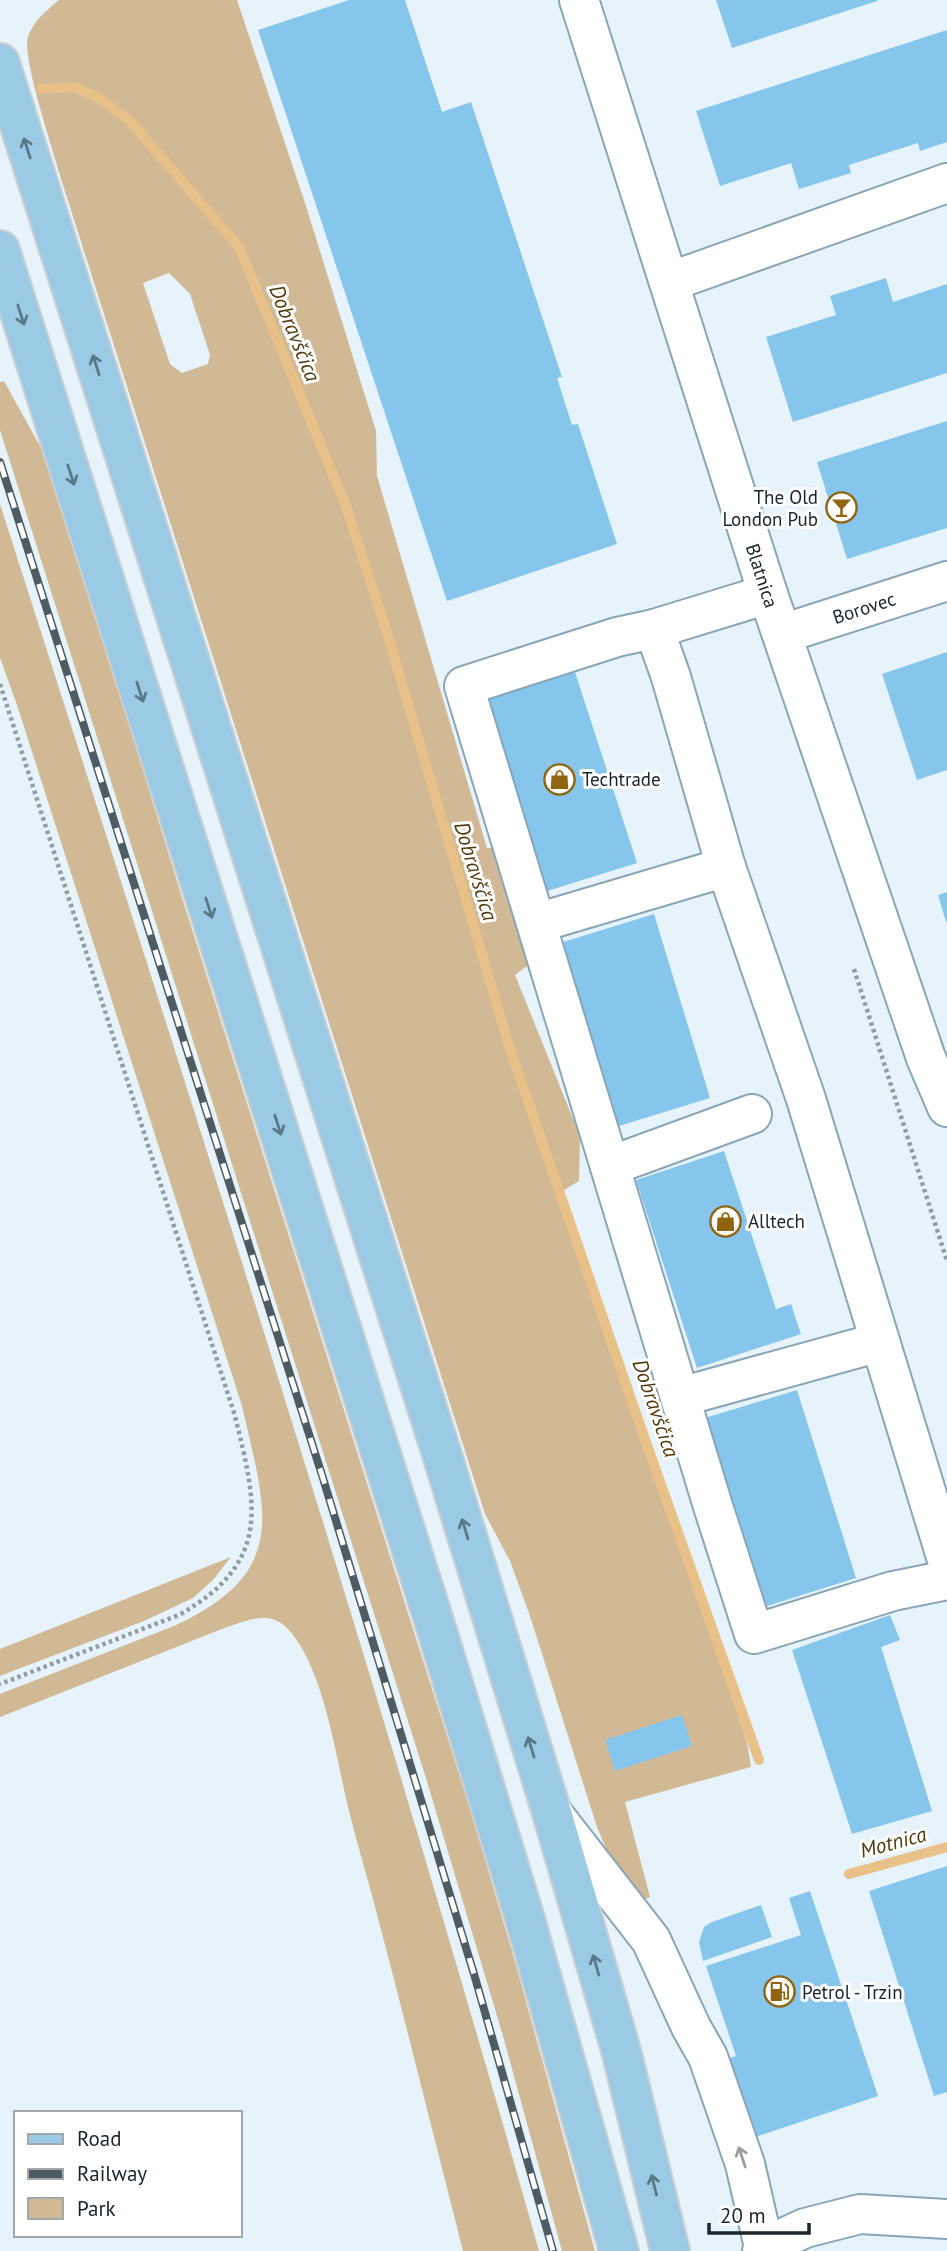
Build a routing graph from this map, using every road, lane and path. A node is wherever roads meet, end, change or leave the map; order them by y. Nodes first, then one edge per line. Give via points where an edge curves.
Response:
1 (579, 0) edge
2 (0, 63) edge
3 (947, 183) edge
4 (0, 250) edge
5 (669, 282) junction
6 (947, 581) edge
7 (768, 594) junction
8 (654, 629) junction
9 (782, 634) junction
10 (0, 684) edge
11 (726, 867) junction
12 (537, 923) junction
13 (947, 1107) edge
14 (752, 1114) dead end
15 (610, 1166) junction
16 (880, 1342) junction
17 (680, 1397) junction
18 (947, 1560) edge
19 (947, 1580) edge
20 (0, 1684) edge
21 (552, 1812) junction
22 (947, 2219) edge
23 (763, 2249) edge
24 (619, 2251) edge
25 (670, 2251) edge

1 - 5 street, Blatnica
21 -> 2 main road
3 - 5 street
4 -> 24 main road via 434,1621
5 - 7 street, Blatnica
6 - 9 street, Borovec
7 - 8 street
7 - 9 street, Blatnica
8 - 11 street
8 - 12 street via 464,686
9 - 13 street, Blatnica via 926,1058
10 - 20 path via 235,1416 250,1478 252,1520 247,1546 235,1569 198,1604
11 - 12 street
11 - 16 street via 806,1098
12 - 15 street
14 - 15 street
15 - 17 street
16 - 17 street
16 - 18 street
17 - 19 street via 754,1634 893,1591
23 -> 21 street via 744,2164 708,2057 651,1940
25 -> 21 main road via 622,2054
22 - 23 street via 860,2214 805,2228

